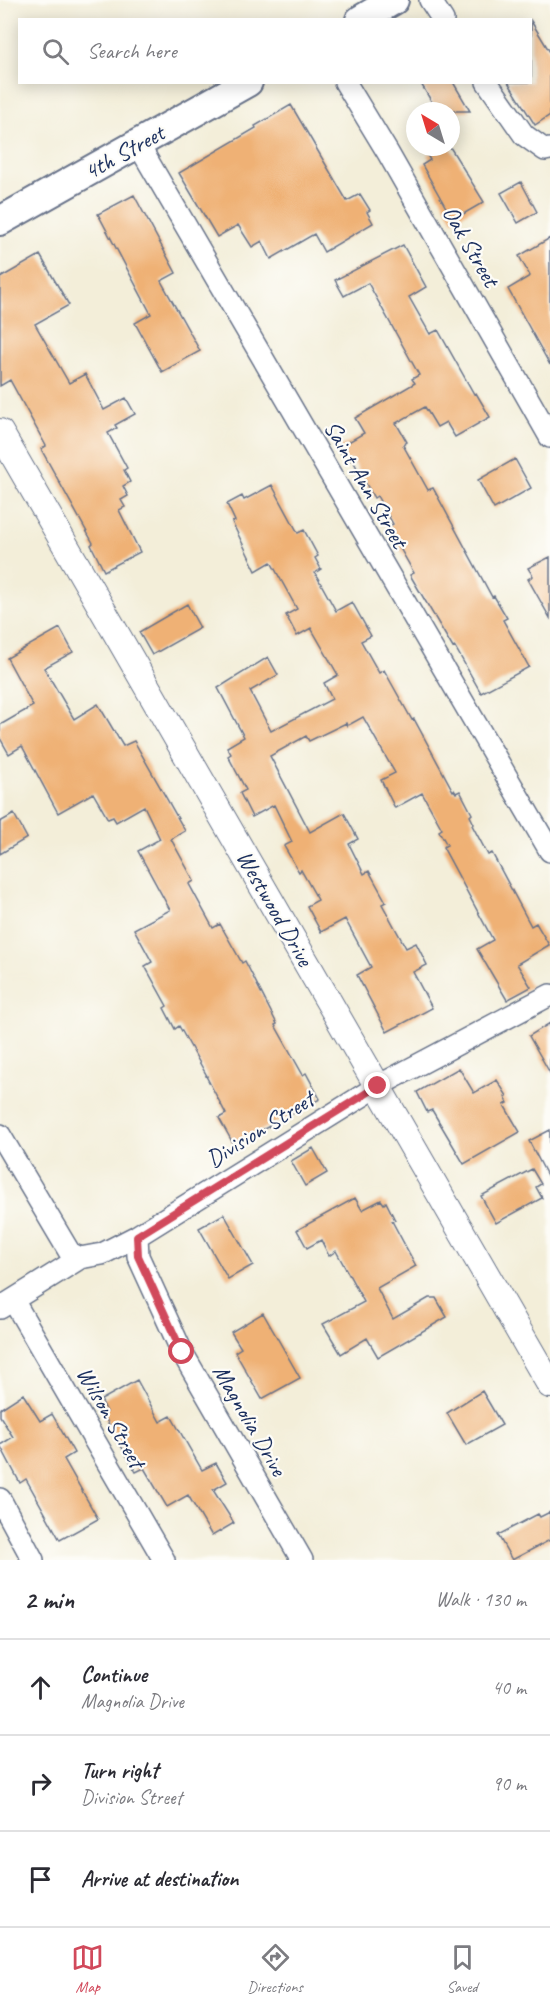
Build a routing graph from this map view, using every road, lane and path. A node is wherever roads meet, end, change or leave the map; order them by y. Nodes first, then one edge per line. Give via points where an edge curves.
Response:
1 (394, 0) edge
2 (430, 0) edge
3 (363, 18) edge
4 (442, 18) edge
5 (244, 84) edge
6 (346, 84) edge
7 (488, 84) edge
8 (138, 144) junction
9 (550, 149) edge
10 (0, 221) edge
11 (0, 432) edge
12 (550, 437) edge
13 (550, 850) edge
14 (550, 995) edge
15 (378, 1086) junction
16 (0, 1135) edge
17 (137, 1236) junction
18 (80, 1258) junction
19 (7, 1304) edge
20 (550, 1385) edge
21 (0, 1499) edge
22 (33, 1560) edge
23 (164, 1560) edge
24 (302, 1560) edge

1 - 3 main road
2 - 4 street
5 - 8 main road, 4th Street
6 - 12 street, Oak Street
7 - 9 street via 524,135 545,150
8 - 10 main road, 4th Street
8 - 13 street, Saint Ann Street
11 - 15 street, Westwood Drive
14 - 15 street, Division Street
15 - 17 street, Division Street
15 - 20 street, Westwood Drive
16 - 18 street via 70,1253
17 - 18 street, Division Street via 102,1254
17 - 24 street, Magnolia Drive via 138,1256 182,1352
18 - 19 street, Division Street
19 - 23 street, Wilson Street
21 - 22 street

